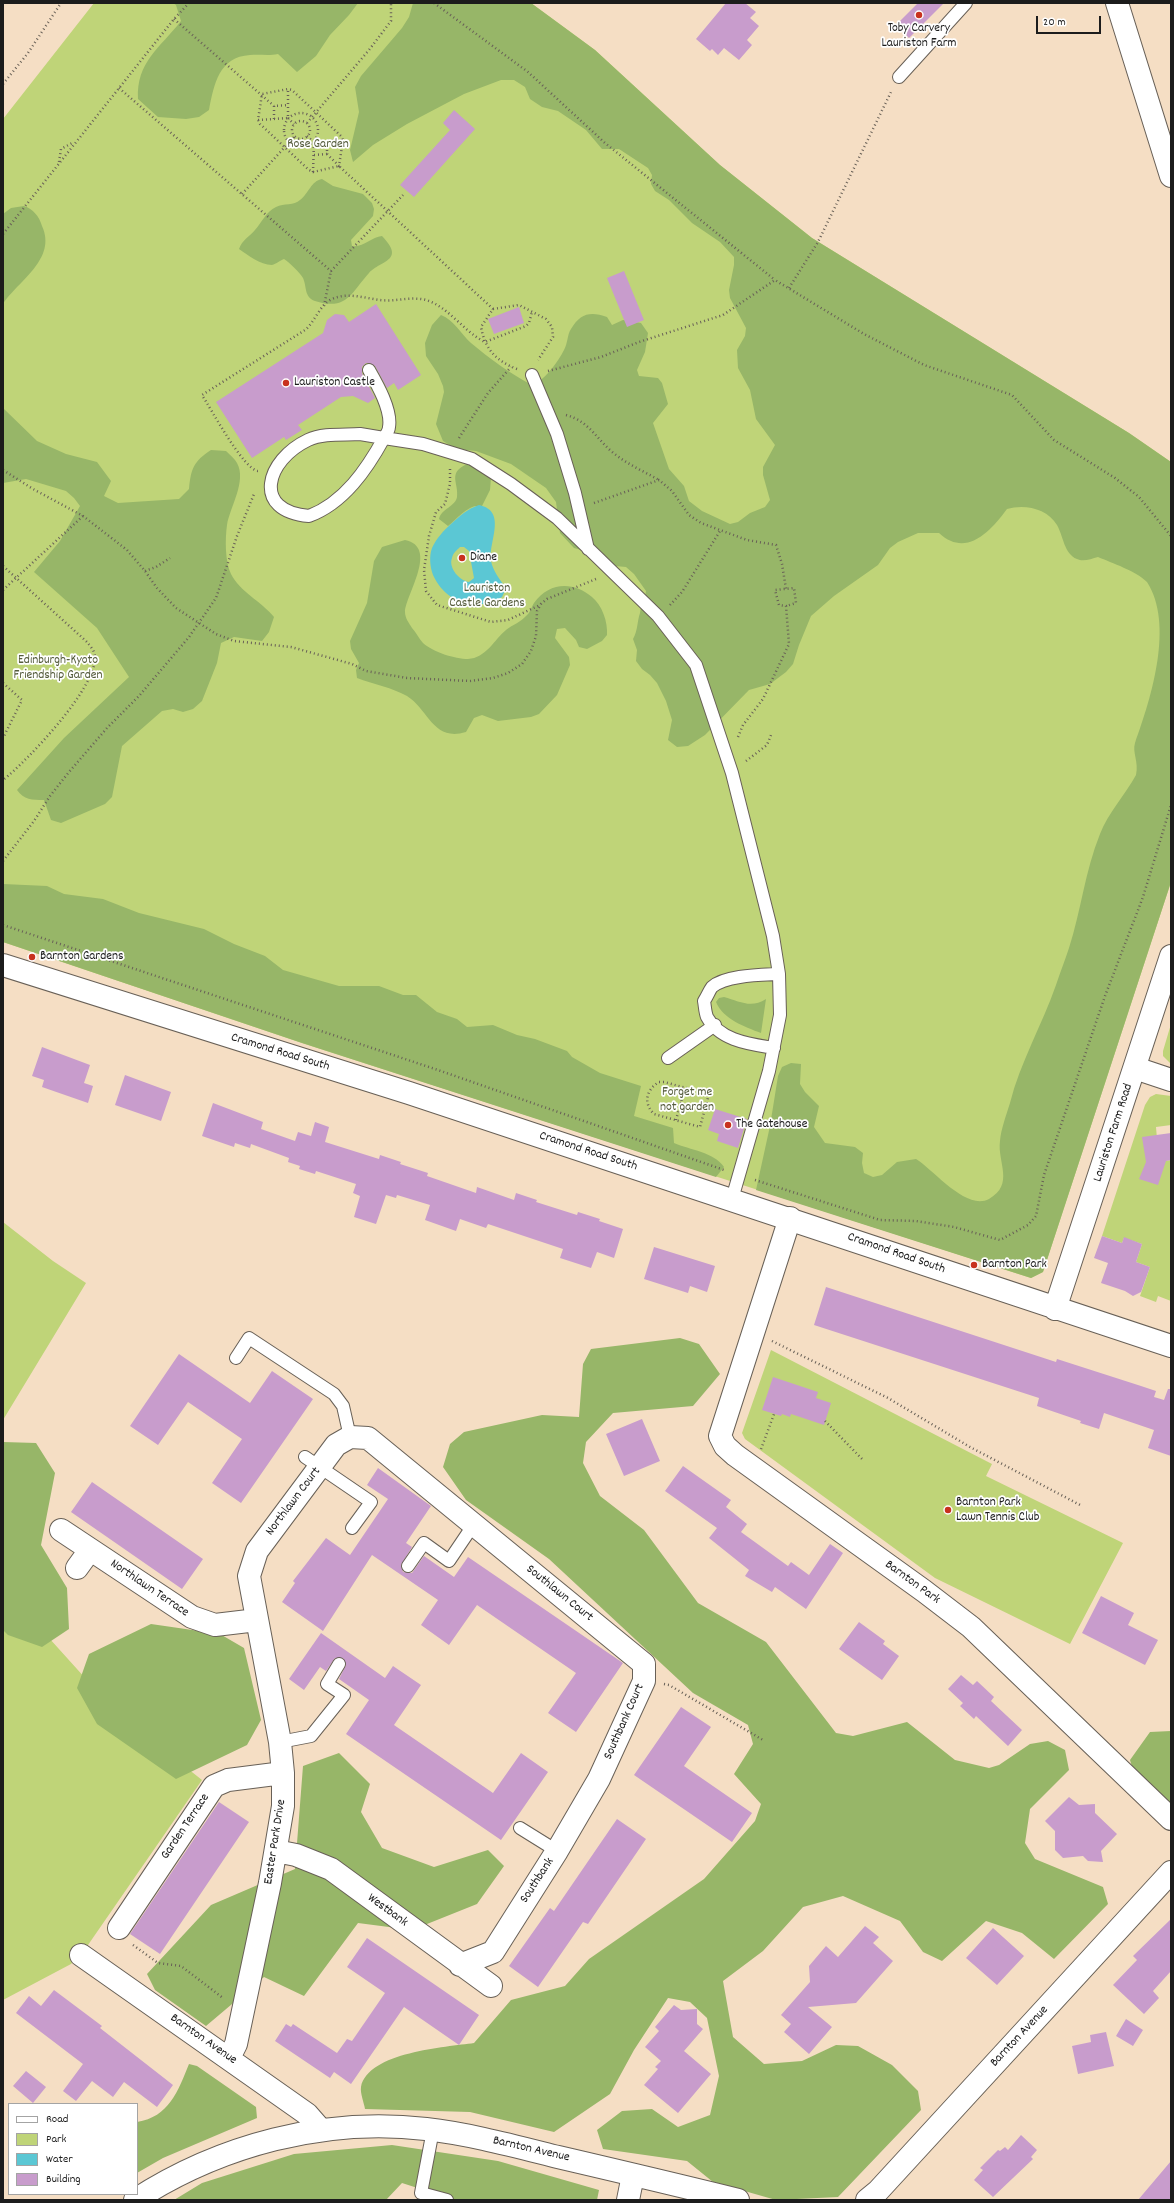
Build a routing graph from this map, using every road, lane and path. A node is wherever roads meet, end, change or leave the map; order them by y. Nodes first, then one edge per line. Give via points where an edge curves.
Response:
1 (61, 3) edge
2 (189, 3) edge
3 (391, 3) edge
4 (434, 3) edge
5 (966, 3) edge
6 (1117, 3) edge
7 (174, 20) junction
8 (899, 77) joint
9 (3, 84) edge
10 (119, 88) junction
11 (288, 88) junction
12 (262, 94) junction
13 (288, 105) junction
14 (274, 106) junction
15 (316, 113) junction
16 (313, 117) junction
17 (288, 118) junction
18 (274, 119) junction
19 (258, 120) junction
20 (307, 123) junction
21 (294, 124) junction
22 (294, 136) junction
23 (307, 136) junction
24 (343, 140) junction
25 (327, 141) junction
26 (76, 142) junction
27 (314, 142) junction
28 (288, 143) junction
29 (285, 147) junction
30 (327, 154) junction
31 (314, 155) junction
32 (58, 164) junction
33 (339, 166) junction
34 (313, 172) junction
35 (1171, 176) edge
36 (242, 194) junction
37 (402, 195) dead end
38 (388, 210) junction
39 (3, 234) edge
40 (331, 271) junction
41 (775, 280) junction
42 (789, 288) junction
43 (324, 306) junction
44 (493, 309) junction
45 (532, 312) junction
46 (485, 342) junction
47 (510, 367) junction
48 (368, 370) dead end
49 (532, 375) junction
50 (546, 409) junction
51 (384, 438) junction
52 (448, 452) junction
53 (3, 470) edge
54 (270, 472) junction
55 (659, 480) junction
56 (578, 508) junction
57 (83, 516) junction
58 (720, 531) junction
59 (1171, 536) edge
60 (588, 549) junction
61 (170, 558) dead end
62 (3, 566) edge
63 (145, 571) junction
64 (609, 571) junction
65 (17, 578) junction
66 (786, 589) junction
67 (4, 590) edge
68 (541, 604) junction
69 (786, 606) junction
70 (658, 616) junction
71 (198, 624) junction
72 (3, 682) edge
73 (771, 735) dead end
74 (3, 738) edge
75 (727, 760) junction
76 (732, 773) junction
77 (3, 780) edge
78 (1171, 806) edge
79 (3, 861) edge
80 (3, 925) edge
81 (1171, 956) edge
82 (3, 965) edge
83 (779, 974) junction
84 (715, 1025) junction
85 (774, 1048) junction
86 (668, 1058) dead end
87 (1135, 1068) junction
88 (1171, 1080) edge
89 (685, 1087) junction
90 (680, 1103) junction
91 (704, 1110) junction
92 (676, 1120) junction
93 (740, 1176) junction
94 (732, 1199) junction
95 (790, 1218) junction
96 (1055, 1309) junction
97 (753, 1331) junction
98 (1171, 1346) edge
99 (236, 1358) dead end
100 (774, 1414) dead end
101 (825, 1421) dead end
102 (350, 1437) junction
103 (863, 1460) dead end
104 (313, 1462) junction
105 (754, 1470) junction
106 (1082, 1506) dead end
107 (474, 1524) junction
108 (352, 1528) dead end
109 (61, 1530) dead end
110 (90, 1550) junction
111 (408, 1566) dead end
112 (77, 1568) dead end
113 (249, 1576) joint
114 (258, 1620) junction
115 (339, 1664) dead end
116 (644, 1672) junction
117 (763, 1740) dead end
118 (280, 1742) junction
119 (283, 1773) junction
120 (599, 1779) joint
121 (1171, 1819) edge
122 (520, 1828) dead end
123 (276, 1851) junction
124 (557, 1851) junction
125 (1171, 1872) edge
126 (119, 1928) joint
127 (82, 1955) dead end
128 (460, 1964) junction
129 (491, 1986) dead end
130 (242, 2016) junction
131 (229, 2058) junction
132 (321, 2130) junction
133 (433, 2130) junction
134 (633, 2175) junction
135 (136, 2200) edge
136 (447, 2200) edge
137 (628, 2200) edge
138 (738, 2200) edge
139 (867, 2200) edge

1 - 9 path via 28,53
2 - 7 path
3 - 15 path via 391,21
4 - 41 path via 528,72 605,143
5 - 8 lane
6 - 35 street
7 - 10 path
7 - 12 path
8 - 42 path via 818,242
10 - 26 path
10 - 36 path
11 - 12 path
11 - 13 path
11 - 15 path
12 - 14 path
12 - 19 path
13 - 14 path
13 - 17 path
14 - 18 path
15 - 16 path
15 - 24 path
16 - 17 path via 300,112
16 - 20 path
16 - 27 path via 318,130
17 - 18 path
17 - 21 path
17 - 28 path via 283,131
18 - 19 path
19 - 29 path
20 - 21 path via 300,121
20 - 23 path via 310,130
21 - 22 path
22 - 23 path via 301,139
22 - 28 path
23 - 27 path
24 - 25 path
24 - 33 path
25 - 27 path
25 - 30 path
26 - 32 path
26 - 32 path via 61,149
27 - 28 path via 301,148
27 - 31 path
28 - 29 path
29 - 34 path
29 - 36 path
30 - 31 path
30 - 33 path
31 - 34 path
32 - 39 path
33 - 34 path
33 - 38 path
36 - 40 path
37 - 38 path
38 - 40 path
38 - 44 path
40 - 43 path
41 - 42 path
41 - 49 path via 723,314 601,357
42 - 59 path via 864,334 924,365 1012,395 1054,440 1115,478 1139,497
43 - 46 path via 331,299 346,296 381,300 426,300 444,310 475,337
43 - 54 path via 313,324 305,330 202,395 234,447 251,468 255,471
44 - 45 path via 519,305
44 - 46 path via 481,327
45 - 46 path via 526,326
45 - 49 path via 546,319 552,327 552,337 536,363
46 - 47 path via 501,363
47 - 49 path
47 - 52 path via 488,393
48 - 51 lane via 381,390 389,418
49 - 50 lane
50 - 55 path via 574,417 591,428 615,455
50 - 56 lane via 557,434
51 - 52 lane via 423,444
51 - 54 lane via 330,435 309,439 287,453
51 - 54 lane via 339,499 310,516 289,512 277,503 273,497
52 - 60 lane via 472,459 510,484 557,518
52 - 68 path via 450,484 445,504 436,512 429,536 424,570 426,591 437,605 491,622 508,620
53 - 57 path
54 - 71 path via 251,500 216,598
55 - 56 path
55 - 58 path via 672,490 689,515
56 - 60 lane
57 - 63 path via 127,550
57 - 65 path
58 - 66 path via 776,546
58 - 70 path via 682,592
60 - 64 lane
61 - 63 path
62 - 65 path
63 - 71 path via 157,588
64 - 68 path via 592,582 547,599
64 - 70 lane
65 - 67 path
65 - 77 path via 87,642 94,650 95,657 86,684 61,719 44,741
66 - 69 path via 794,588 796,603
66 - 69 path via 775,590 779,605
68 - 71 path via 537,611 536,636 531,651 522,664 508,673 493,678 470,681 407,678 366,671 352,664 292,647 234,641
69 - 75 path via 789,644 763,699 743,725
70 - 75 lane via 696,665
71 - 79 path via 139,696 107,728 50,796
72 - 74 path via 22,700
73 - 76 path via 767,745
75 - 76 lane
76 - 83 lane via 773,936
78 - 93 path via 1143,897 1105,996 1044,1175 1036,1216 1028,1225 1000,1240 954,1227 916,1221 880,1220
80 - 93 path via 438,1070
81 - 87 street, Lauriston Farm Road
82 - 94 street, Cramond Road South
83 - 84 lane via 751,975 712,987 704,1001 707,1016
83 - 85 lane via 780,1015
84 - 85 lane via 739,1042
84 - 86 lane
85 - 93 lane
87 - 88 street
87 - 96 street, Lauriston Farm Road
89 - 90 path
89 - 91 path via 709,1094
89 - 92 path via 659,1082 648,1093 646,1101 654,1114
90 - 91 path
90 - 92 path
91 - 92 path via 700,1127
93 - 94 lane
94 - 95 street, Cramond Road South
95 - 96 street, Cramond Road South
95 - 97 street, Barnton Park
96 - 98 street, Cramond Road South
97 - 105 street, Barnton Park via 720,1436 726,1446
97 - 106 path via 888,1398 970,1447
99 - 102 lane via 249,1338 334,1394 343,1406
100 - 105 path
101 - 103 path
102 - 104 street, Northlawn Court
102 - 107 street via 368,1438
104 - 108 lane via 371,1502
104 - 113 street, Northlawn Court via 257,1551
105 - 121 street, Barnton Park via 971,1627
107 - 111 lane via 449,1561 424,1543
107 - 116 street, Southlawn Court
109 - 110 street, Northlawn Terrace
110 - 112 street
110 - 114 street, Northlawn Terrace via 192,1617 215,1625
113 - 114 street, Easter Park Drive
114 - 118 street, Easter Park Drive
115 - 118 lane via 327,1684 344,1695 311,1736
116 - 117 path
116 - 120 street, Southbank Court
118 - 119 street, Easter Park Drive
119 - 123 street, Easter Park Drive via 283,1806
119 - 126 street, Garden Terrace via 228,1780 214,1786
120 - 124 street, Southbank
122 - 124 lane
123 - 128 street, Westbank via 331,1869
123 - 130 street, Easter Park Drive
124 - 128 street, Southbank via 493,1952
125 - 139 street, Barnton Avenue
126 - 130 path via 125,1940 158,1963 181,1966 215,1990
127 - 131 street, Barnton Avenue
128 - 129 street, Westbank
130 - 131 street, Easter Park Drive via 236,2044
131 - 132 street, Barnton Avenue via 306,2114
132 - 133 street, Barnton Avenue via 388,2126
132 - 135 street, Barnton Avenue via 284,2136 241,2149 176,2177
133 - 134 street, Barnton Avenue via 462,2134
133 - 136 lane via 421,2193
134 - 137 street
134 - 138 street, Barnton Avenue

